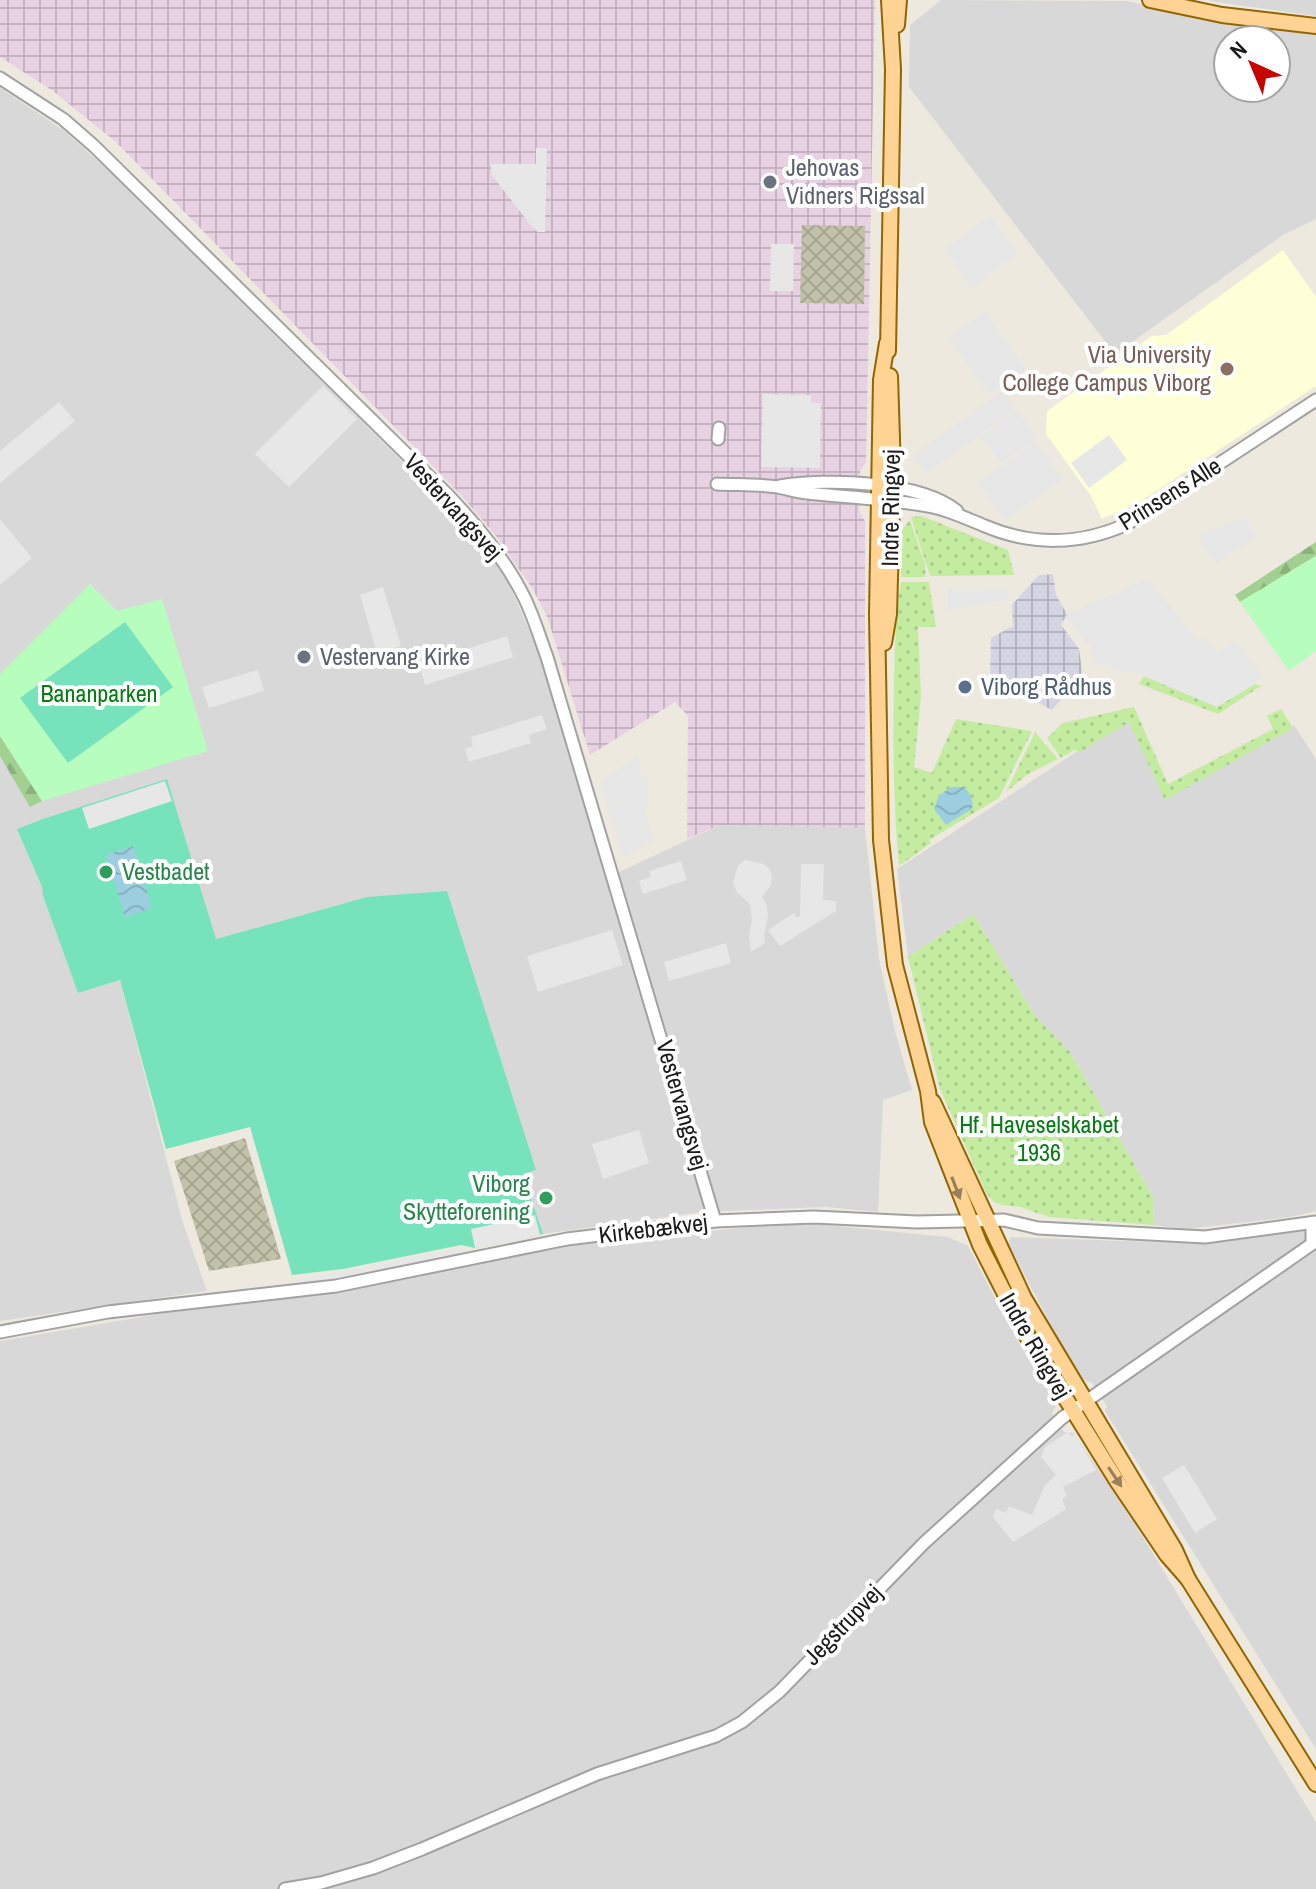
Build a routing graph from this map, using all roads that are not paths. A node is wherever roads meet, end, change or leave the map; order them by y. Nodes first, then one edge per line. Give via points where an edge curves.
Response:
1 (889, 0) edge
2 (899, 0) edge
3 (1150, 0) edge
4 (1316, 26) edge
5 (893, 69) junction
6 (0, 78) edge
7 (1316, 400) edge
8 (717, 484) dead end
9 (885, 493) junction
10 (928, 1091) junction
11 (715, 1221) junction
12 (970, 1221) junction
13 (987, 1221) junction
14 (1314, 1222) edge
15 (0, 1332) edge
16 (1086, 1403) junction
17 (1072, 1412) junction
18 (1188, 1579) junction
19 (1316, 1784) edge
20 (285, 1889) edge

1 - 5 main road, Indre Ringvej
2 - 5 main road, Indre Ringvej
3 - 4 main road
5 - 9 main road, Indre Ringvej via 887,343 881,380
6 - 11 street, Vestervangsvej via 94,146 472,520 510,573 547,657
7 - 9 street, Prinsens Alle via 1156,506 1099,535 1038,540
8 - 9 street, Prinsens Alle via 805,493
9 - 10 main road, Indre Ringvej via 889,614 879,673 879,790 895,965
10 -> 12 main road, Indre Ringvej via 932,1122
10 - 13 main road, Indre Ringvej
11 - 12 street, Kirkebækvej
11 - 15 street, Kirkebækvej via 567,1239 336,1286 108,1312
12 - 13 street, Kirkebækvej
12 - 17 main road, Indre Ringvej via 1025,1333
13 - 14 street, Kirkebækvej via 1205,1237
13 - 16 main road, Indre Ringvej via 1036,1320
14 - 16 street, Jegstrupvej via 1312,1244
16 - 17 street, Jegstrupvej
16 - 18 main road, Indre Ringvej
17 -> 18 main road, Indre Ringvej
17 - 20 street, Jegstrupvej via 924,1543 779,1692 742,1722 716,1736 597,1774 385,1863
18 - 19 main road, Indre Ringvej

